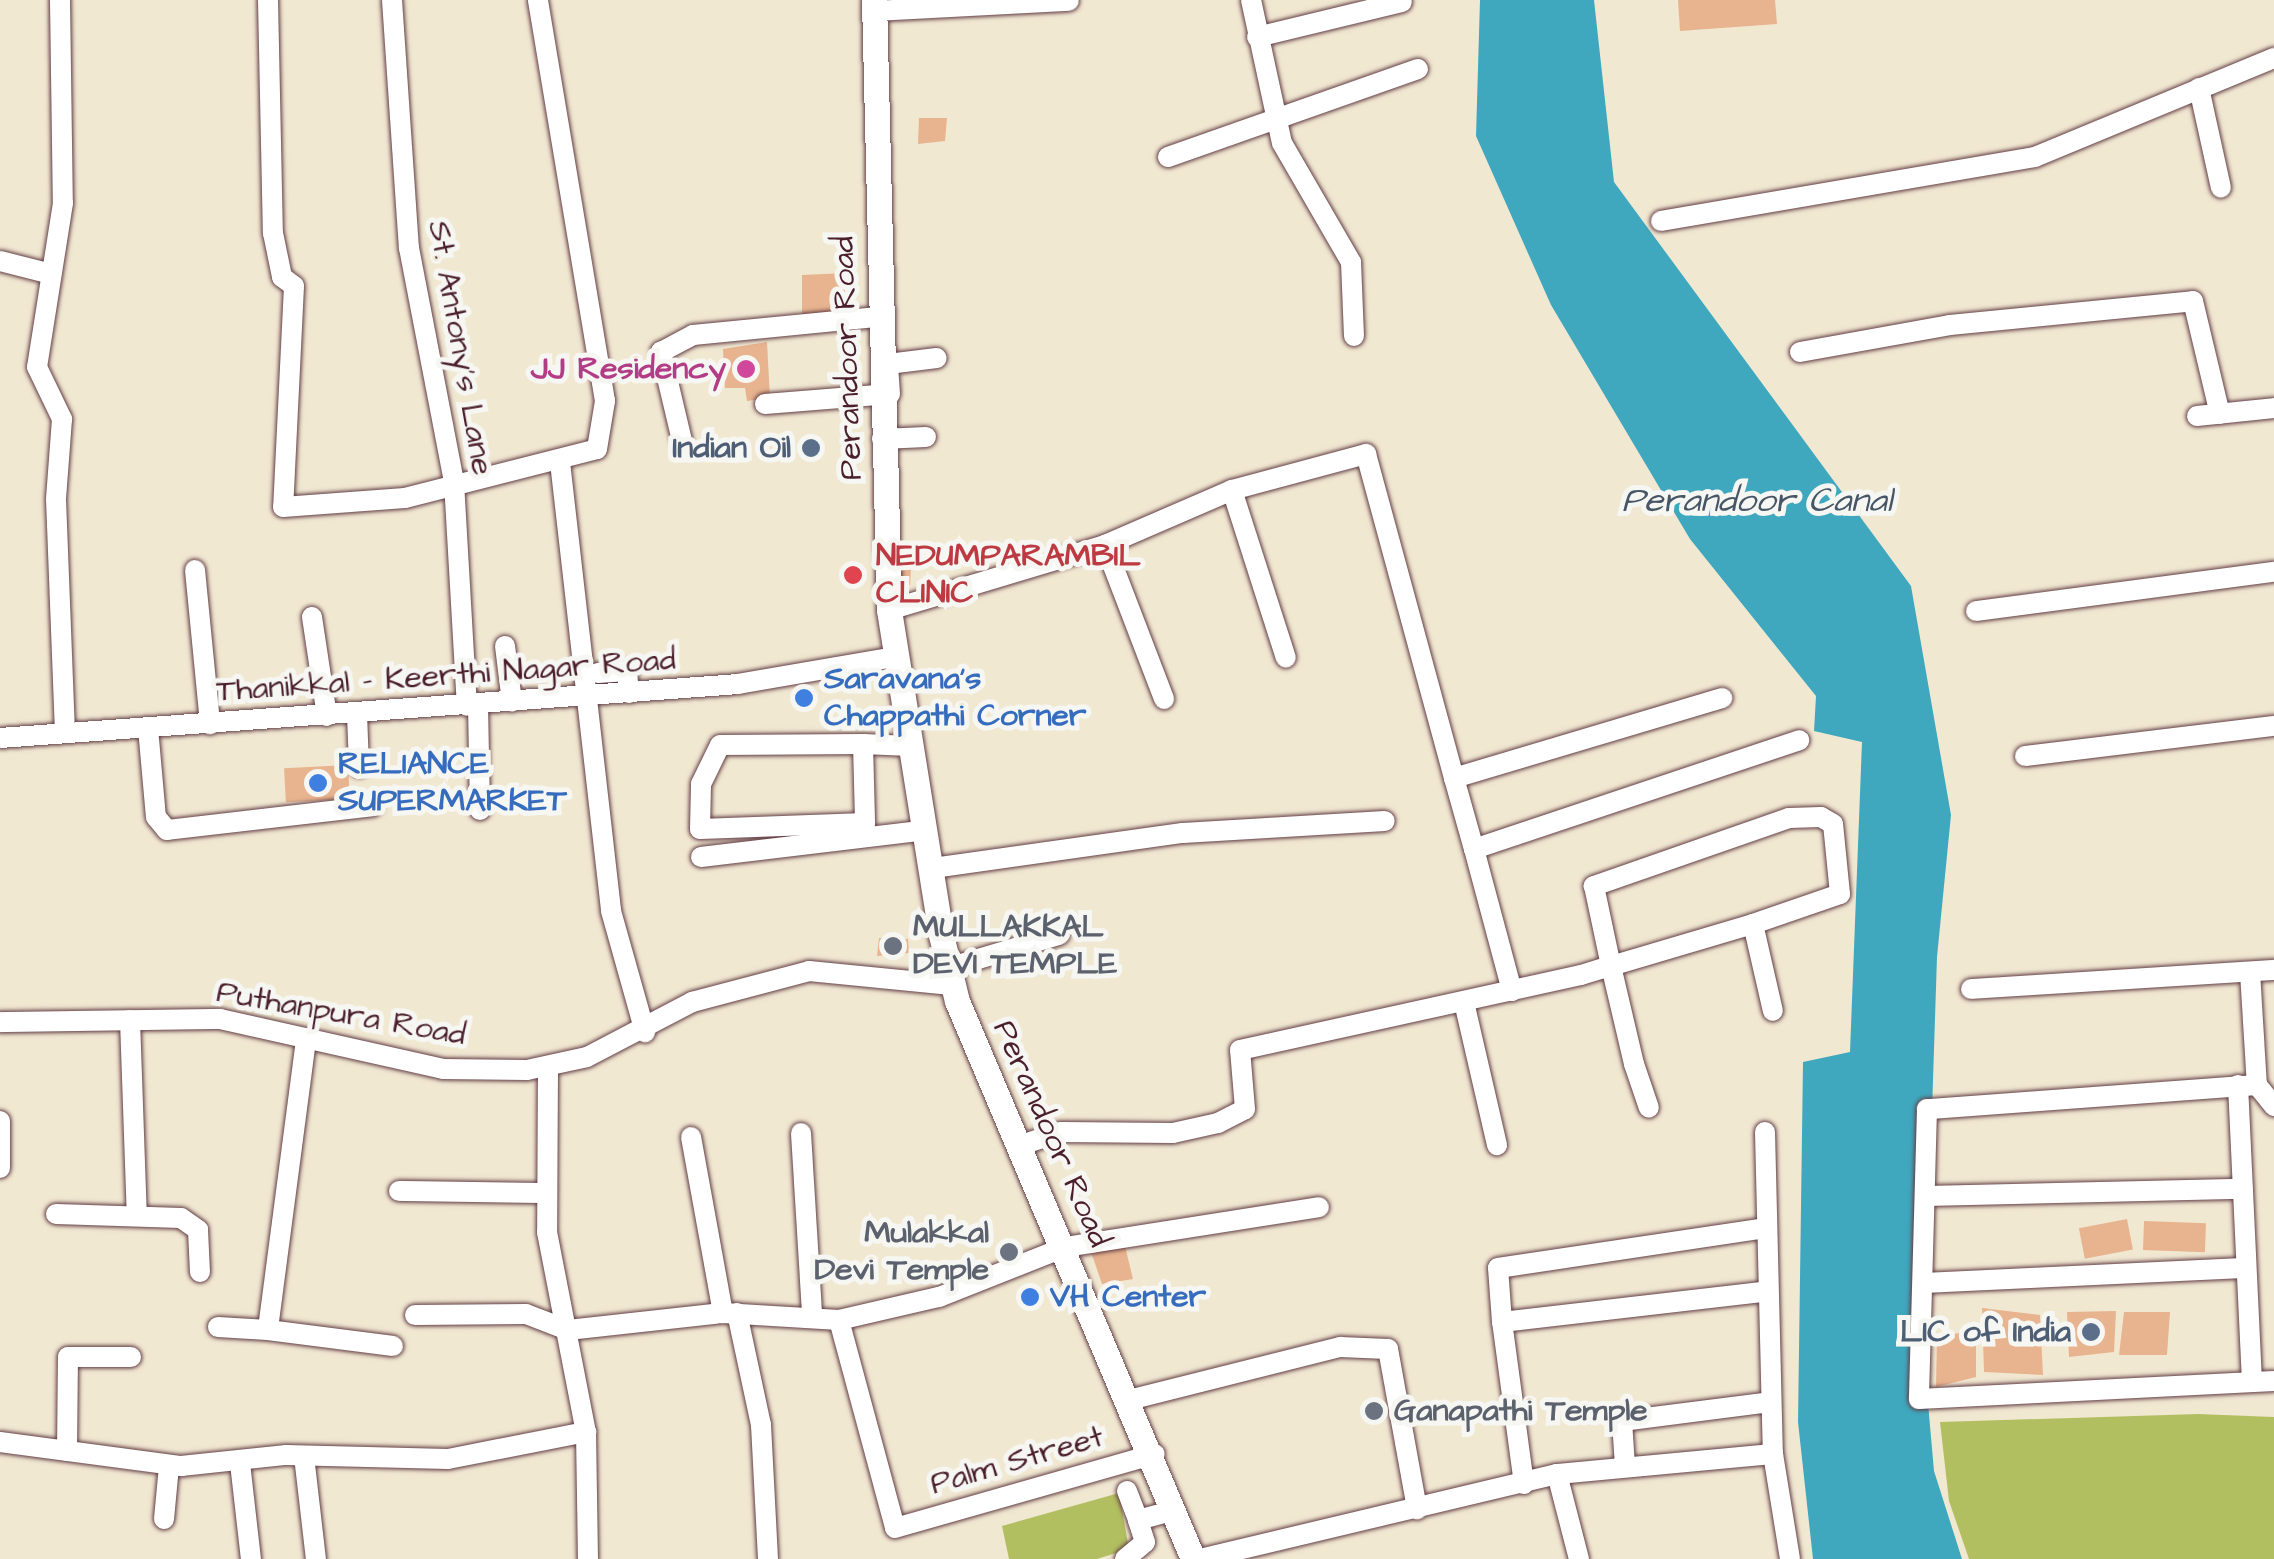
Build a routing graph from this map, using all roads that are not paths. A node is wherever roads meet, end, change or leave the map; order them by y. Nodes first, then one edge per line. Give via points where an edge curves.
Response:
1 (60, 0) edge
2 (268, 0) edge
3 (392, 0) edge
4 (538, 0) edge
5 (1069, 0) edge
6 (1250, 0) edge
7 (1402, 2) edge
8 (875, 6) edge
9 (1257, 37) junction
10 (2274, 58) edge
11 (1418, 69) dead end
12 (2199, 88) junction
13 (1276, 118) junction
14 (1168, 156) dead end
15 (2221, 188) dead end
16 (1662, 222) dead end
17 (0, 261) edge
18 (51, 274) junction
19 (878, 317) junction
20 (1354, 336) dead end
21 (1800, 352) dead end
22 (938, 358) dead end
23 (881, 395) junction
24 (765, 404) dead end
25 (2274, 408) edge
26 (2220, 414) junction
27 (2198, 416) dead end
28 (926, 437) dead end
29 (882, 440) junction
30 (683, 445) dead end
31 (560, 462) junction
32 (454, 482) junction
33 (1232, 490) junction
34 (1105, 545) junction
35 (195, 570) dead end
36 (2274, 572) edge
37 (889, 610) junction
38 (1976, 611) dead end
39 (312, 617) dead end
40 (505, 646) dead end
41 (895, 656) junction
42 (1286, 658) dead end
43 (598, 674) dead end
44 (629, 693) junction
45 (588, 696) junction
46 (1722, 698) dead end
47 (1164, 699) dead end
48 (512, 702) junction
49 (472, 706) junction
50 (357, 714) junction
51 (327, 716) junction
52 (210, 724) junction
53 (2274, 726) edge
54 (148, 728) junction
55 (65, 733) junction
56 (0, 738) edge
57 (1799, 740) dead end
58 (863, 744) junction
59 (910, 746) junction
60 (2024, 756) dead end
61 (359, 766) dead end
62 (1454, 778) junction
63 (373, 806) dead end
64 (480, 810) dead end
65 (1385, 821) dead end
66 (926, 830) junction
67 (1474, 849) junction
68 (701, 857) dead end
69 (934, 868) junction
70 (1753, 924) junction
71 (1059, 935) dead end
72 (1610, 966) junction
73 (2274, 970) edge
74 (2250, 972) junction
75 (949, 976) junction
76 (1971, 989) dead end
77 (1512, 991) junction
78 (1464, 1002) junction
79 (1774, 1011) dead end
80 (130, 1020) junction
81 (0, 1022) edge
82 (645, 1032) junction
83 (306, 1040) junction
84 (548, 1067) junction
85 (2247, 1085) junction
86 (2274, 1106) edge
87 (1649, 1108) dead end
88 (0, 1121) edge
89 (1765, 1132) dead end
90 (801, 1133) dead end
91 (690, 1138) dead end
92 (1496, 1144) dead end
93 (1018, 1146) junction
94 (0, 1168) edge
95 (2244, 1189) junction
96 (399, 1190) dead end
97 (548, 1193) junction
98 (1925, 1196) junction
99 (1319, 1207) dead end
100 (56, 1214) dead end
101 (137, 1216) junction
102 (1765, 1228) junction
103 (1066, 1247) junction
104 (2244, 1268) junction
105 (200, 1272) dead end
106 (1922, 1284) junction
107 (1768, 1291) junction
108 (730, 1313) junction
109 (415, 1314) dead end
110 (812, 1315) junction
111 (839, 1320) junction
112 (1502, 1322) junction
113 (218, 1327) dead end
114 (268, 1330) junction
115 (568, 1330) junction
116 (392, 1346) dead end
117 (130, 1357) dead end
118 (2263, 1382) edge
119 (1128, 1400) junction
120 (1770, 1402) junction
121 (586, 1432) junction
122 (0, 1442) edge
123 (67, 1450) junction
124 (1156, 1454) junction
125 (1773, 1454) junction
126 (304, 1456) junction
127 (240, 1463) junction
128 (169, 1466) junction
129 (1625, 1466) junction
130 (1556, 1474) junction
131 (1524, 1484) junction
132 (1128, 1491) dead end
133 (1417, 1509) junction
134 (1175, 1510) junction
135 (164, 1520) dead end
136 (1138, 1520) junction
137 (251, 1559) edge
138 (316, 1559) edge
139 (588, 1559) edge
140 (768, 1559) edge
141 (1125, 1559) edge
142 (1196, 1559) edge
143 (1578, 1559) edge
144 (1790, 1559) edge

1 - 18 street via 63,203
2 - 32 street via 274,233 282,277 294,286 283,507 405,498
3 - 32 street, St. Antony's Lane via 409,248
4 - 31 street via 604,401 597,449
5 - 8 street
6 - 9 street
7 - 9 street
8 - 19 main road, Perandoor Road
9 - 13 street
10 - 12 street
11 - 13 street
12 - 15 street
12 - 16 street via 2035,157
13 - 14 street
13 - 20 street via 1299,178 1351,262
17 - 18 street
18 - 55 street via 38,367 62,419 56,498
19 - 23 main road, Perandoor Road
19 - 30 street via 693,334 661,352
21 - 26 street via 1950,325 2193,301
22 - 23 street via 888,364 890,394
23 - 24 street
23 - 29 main road, Perandoor Road
25 - 26 street
26 - 27 street
28 - 29 street
29 - 37 main road, Perandoor Road
31 - 32 street
31 - 45 street
32 - 49 street, St. Antony's Lane
33 - 34 street
33 - 42 street
33 - 62 street via 1366,454
34 - 37 street
34 - 47 street
35 - 52 street
36 - 38 street
37 - 41 main road, Perandoor Road
39 - 51 street
40 - 48 street
41 - 44 street, Thanikkal - Keerthi Nagar Road
41 - 59 main road, Perandoor Road
43 - 44 street via 626,671
44 - 45 street, Thanikkal - Keerthi Nagar Road
45 - 48 street, Thanikkal - Keerthi Nagar Road
45 - 82 street via 612,911
46 - 62 street
48 - 49 street, Thanikkal - Keerthi Nagar Road
49 - 50 street, Thanikkal - Keerthi Nagar Road
49 - 64 street, St. Antony's Lane
50 - 51 street, Thanikkal - Keerthi Nagar Road
50 - 61 street
51 - 52 street, Thanikkal - Keerthi Nagar Road
52 - 54 street, Thanikkal - Keerthi Nagar Road
53 - 60 street
54 - 55 street, Thanikkal - Keerthi Nagar Road
54 - 63 street via 156,817 167,830
55 - 56 street, Thanikkal - Keerthi Nagar Road
57 - 67 street
58 - 58 street via 720,745 701,784 700,828 865,823
58 - 59 street
59 - 66 main road, Perandoor Road
62 - 67 street
65 - 69 street via 1183,833
66 - 68 street
66 - 69 main road, Perandoor Road
67 - 77 street
69 - 75 main road, Perandoor Road
70 - 72 street
70 - 72 street via 1840,894 1833,824 1789,818 1594,886
70 - 79 street
71 - 75 street
72 - 77 street
72 - 87 street
73 - 74 street
74 - 76 street via 2125,972
74 - 85 street
75 - 82 street, Puthanpura Road via 809,971 692,1002
75 - 93 main road, Perandoor Road
77 - 78 street
78 - 92 street
78 - 93 street via 1240,1050 1246,1109 1218,1123 1173,1133 1060,1132
80 - 81 street, Puthanpura Road
80 - 83 street, Puthanpura Road via 220,1019
80 - 101 street
82 - 84 street, Puthanpura Road
83 - 84 street, Puthanpura Road via 442,1069
83 - 114 street
84 - 97 street
85 - 86 street
85 - 95 street
85 - 98 street via 1927,1109
88 - 94 street
89 - 102 street
90 - 110 street
91 - 108 street
93 - 103 main road, Perandoor Road
95 - 98 street
95 - 104 street
96 - 97 street
97 - 115 street
98 - 106 street
99 - 103 street
100 - 101 street
101 - 105 street via 180,1218 198,1230
102 - 107 street
102 - 112 street via 1498,1268
103 - 111 street via 939,1296
103 - 119 main road, Perandoor Road
104 - 106 street
104 - 118 street
106 - 118 street via 1920,1399
107 - 112 street
107 - 120 street
108 - 110 street
108 - 115 street
108 - 140 street via 761,1426
109 - 115 street via 526,1314
110 - 111 street
111 - 124 street, Palm Street via 894,1528
112 - 131 street
113 - 114 street
114 - 116 street
115 - 121 street
117 - 123 street via 68,1358
119 - 124 main road, Perandoor Road
119 - 133 street via 1340,1348 1388,1349
120 - 125 street
120 - 129 street via 1622,1420
121 - 126 street via 448,1459
121 - 139 street
122 - 123 street
123 - 128 street
124 - 134 main road, Perandoor Road
125 - 129 street
125 - 144 street
126 - 127 street
126 - 138 street
127 - 128 street
127 - 137 street
128 - 135 street
129 - 130 street
130 - 131 street
130 - 143 street
131 - 133 street
132 - 136 street
133 - 142 street
134 - 136 street
134 - 142 main road, Perandoor Road
136 - 141 street via 1145,1542

